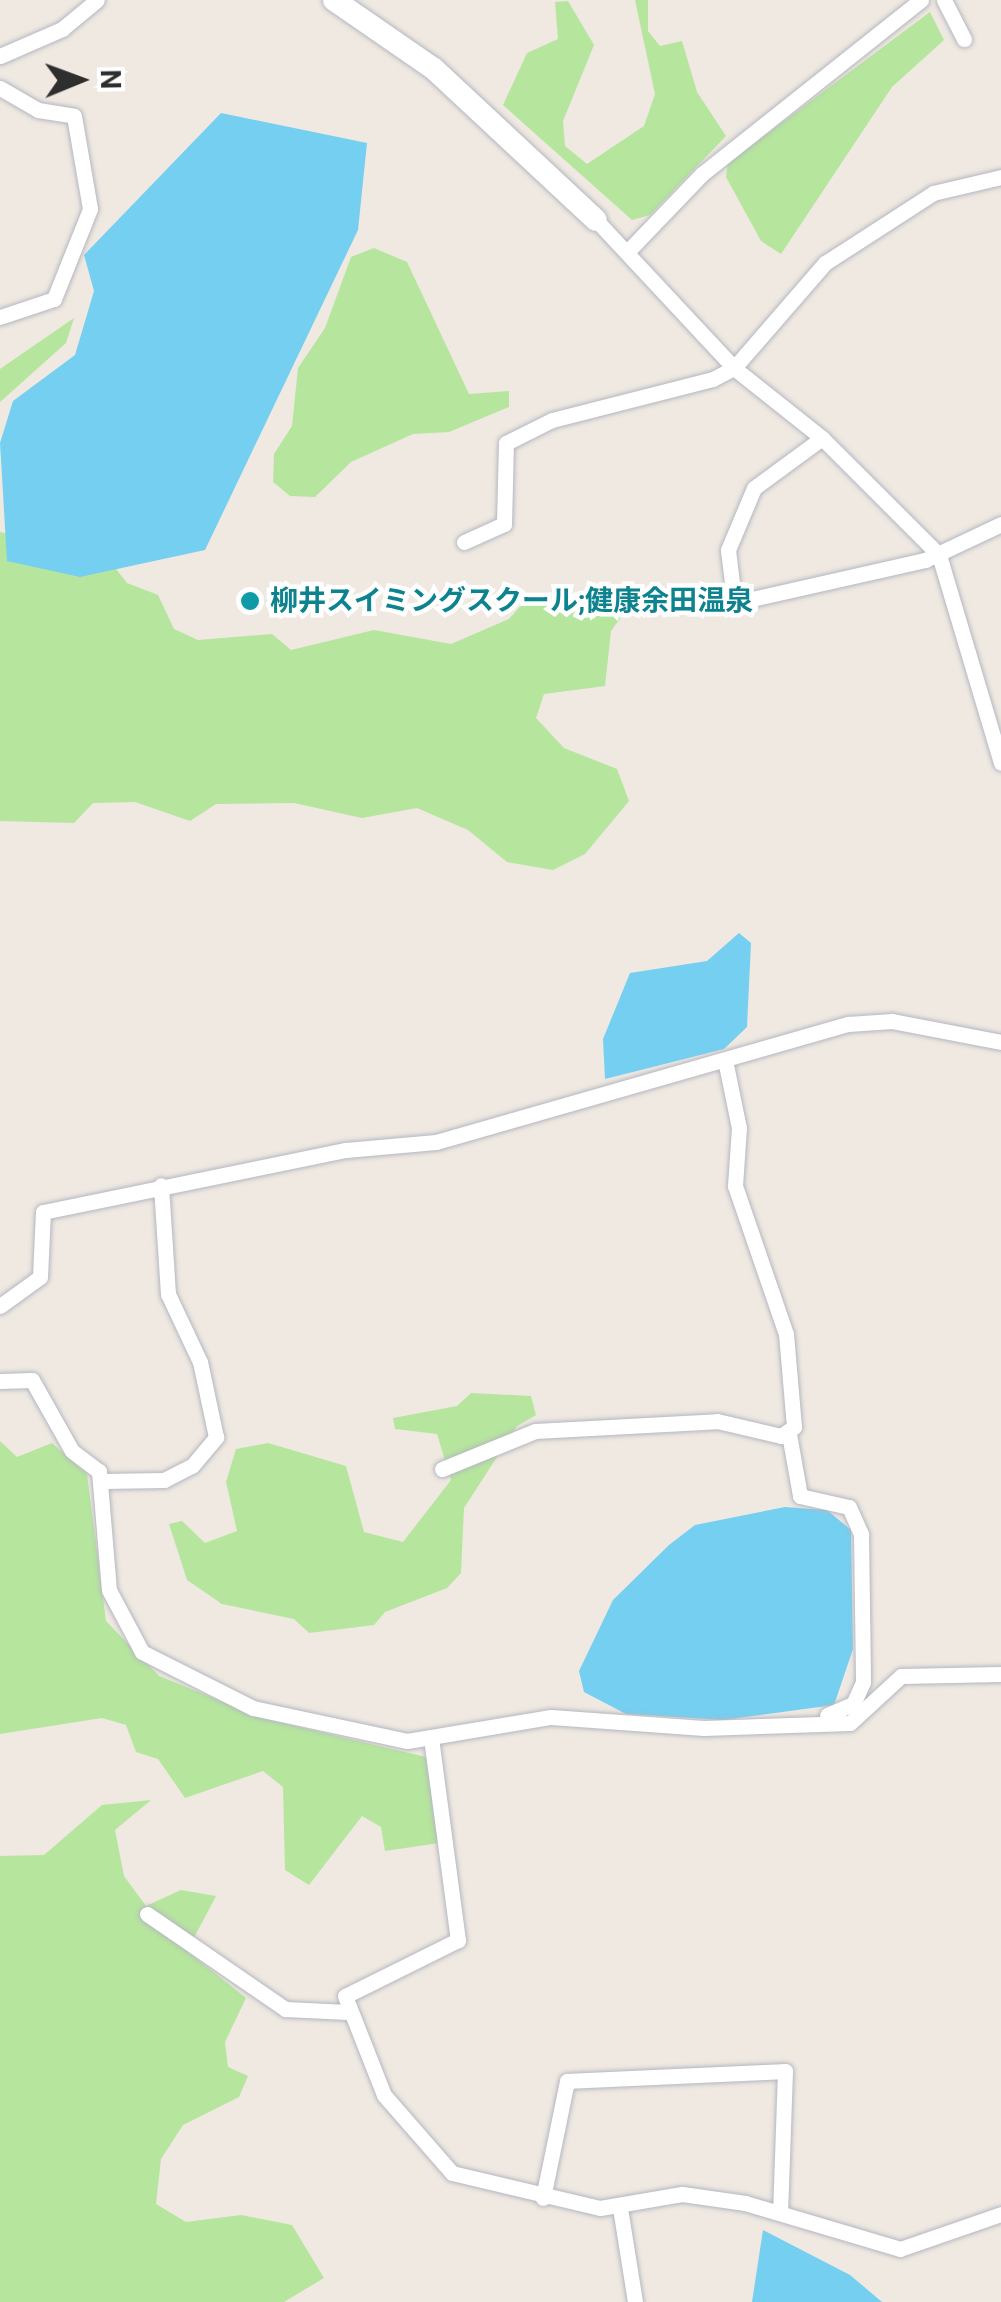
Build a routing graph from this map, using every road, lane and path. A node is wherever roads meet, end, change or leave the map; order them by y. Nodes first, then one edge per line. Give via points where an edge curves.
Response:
1 (97, 0) edge
2 (334, 0) edge
3 (921, 0) edge
4 (944, 0) edge
5 (964, 39) dead end
6 (0, 56) edge
7 (0, 88) edge
8 (1001, 176) edge
9 (596, 220) joint
10 (629, 250) junction
11 (0, 317) edge
12 (734, 368) junction
13 (822, 438) junction
14 (1001, 524) edge
15 (464, 542) dead end
16 (939, 555) junction
17 (1001, 763) edge
18 (1001, 1042) edge
19 (725, 1060) junction
20 (161, 1186) junction
21 (0, 1306) edge
22 (0, 1381) edge
23 (789, 1434) junction
24 (442, 1470) dead end
25 (104, 1481) junction
26 (1001, 1674) edge
27 (817, 1722) junction
28 (431, 1738) junction
29 (147, 1914) dead end
30 (348, 2012) junction
31 (543, 2198) junction
32 (620, 2208) junction
33 (780, 2212) junction
34 (1001, 2214) edge
35 (634, 2302) edge

1 - 6 street via 62,30
2 - 9 street via 434,70
3 - 10 street via 702,174
4 - 5 street
7 - 11 street via 38,110 74,116 90,209 54,299
8 - 12 street via 933,193 826,263
9 - 10 street
10 - 12 street
12 - 13 street
12 - 15 street via 516,437 506,444 504,524
13 - 16 street
13 - 16 street via 754,488 730,540 733,591 752,601
14 - 16 street
16 - 17 street
18 - 19 street via 873,1020
19 - 20 street via 436,1142
19 - 23 street via 739,1128 738,1204 794,1381
20 - 21 street via 43,1212 40,1277
20 - 25 street via 168,1294 200,1362 216,1437 164,1480
22 - 25 street via 32,1380 72,1451
23 - 24 street via 716,1421 535,1431
23 - 27 street via 800,1496 849,1506 861,1534 863,1682 853,1704
25 - 28 street via 109,1590 126,1632 165,1671 316,1726
26 - 27 street via 901,1676 864,1718
27 - 28 street via 704,1728 550,1717
28 - 30 street via 458,1940 348,1989
29 - 30 street via 285,2009
30 - 31 street via 384,2095 452,2174
31 - 32 street
31 - 33 street via 566,2080 785,2071
32 - 33 street via 682,2194
32 - 35 street via 634,2252
33 - 34 street via 900,2249

